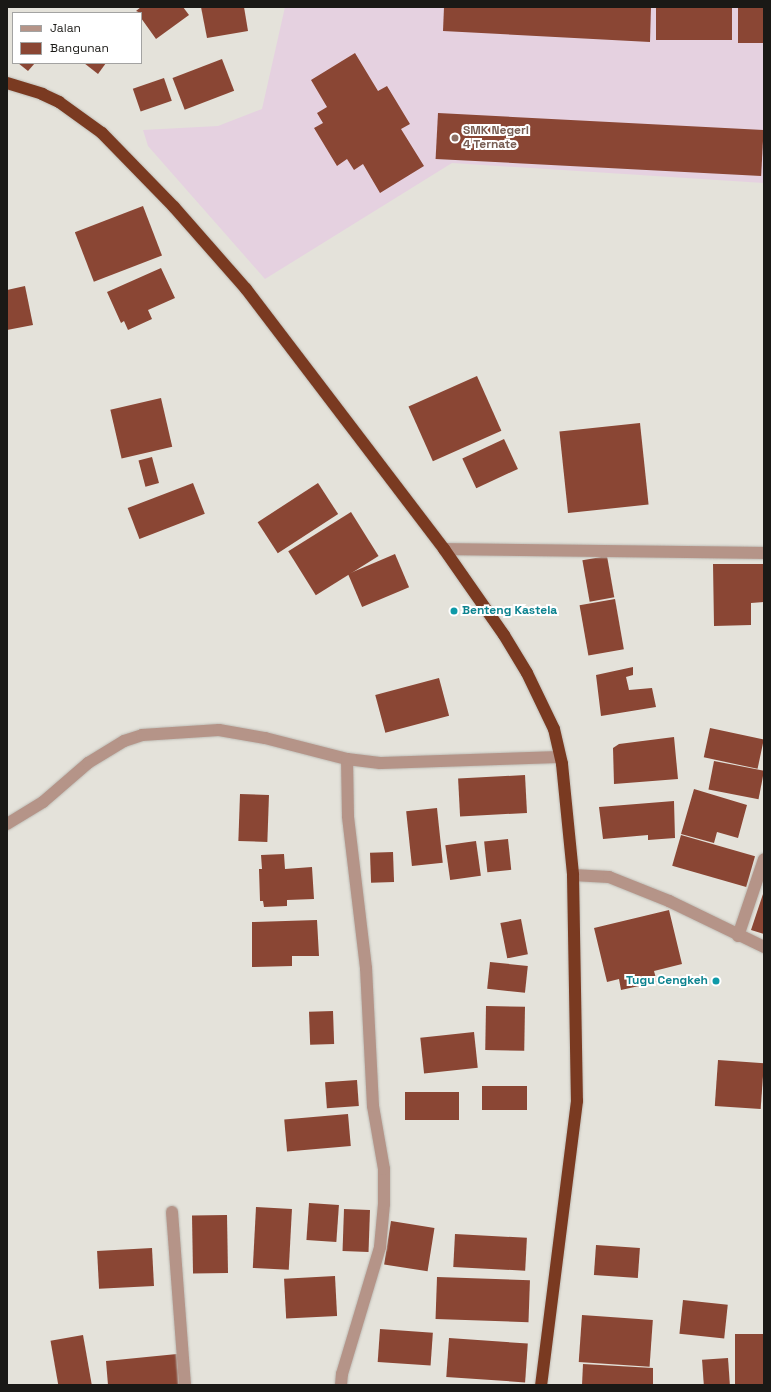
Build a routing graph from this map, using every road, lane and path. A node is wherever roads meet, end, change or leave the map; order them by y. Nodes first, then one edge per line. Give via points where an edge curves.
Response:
1 (7, 83) edge
2 (444, 549) junction
3 (764, 553) edge
4 (560, 757) junction
5 (346, 759) junction
6 (7, 824) edge
7 (764, 859) edge
8 (573, 875) junction
9 (738, 936) junction
10 (764, 947) edge
11 (172, 1212) dead end
12 (185, 1385) edge
13 (341, 1385) edge
14 (540, 1385) edge

1 - 2 highway via 59,102 97,129 137,168 246,288
2 - 3 street
2 - 4 highway via 527,673 554,729
4 - 5 street via 380,763
4 - 8 highway
5 - 6 street via 265,738 219,730 142,735 124,741 88,763 43,802
5 - 13 street via 348,816 366,968 373,1106 384,1169 384,1204 380,1248 342,1374
7 - 9 street
8 - 9 street via 609,877 669,900
8 - 14 highway via 577,1101
9 - 10 street
11 - 12 street

